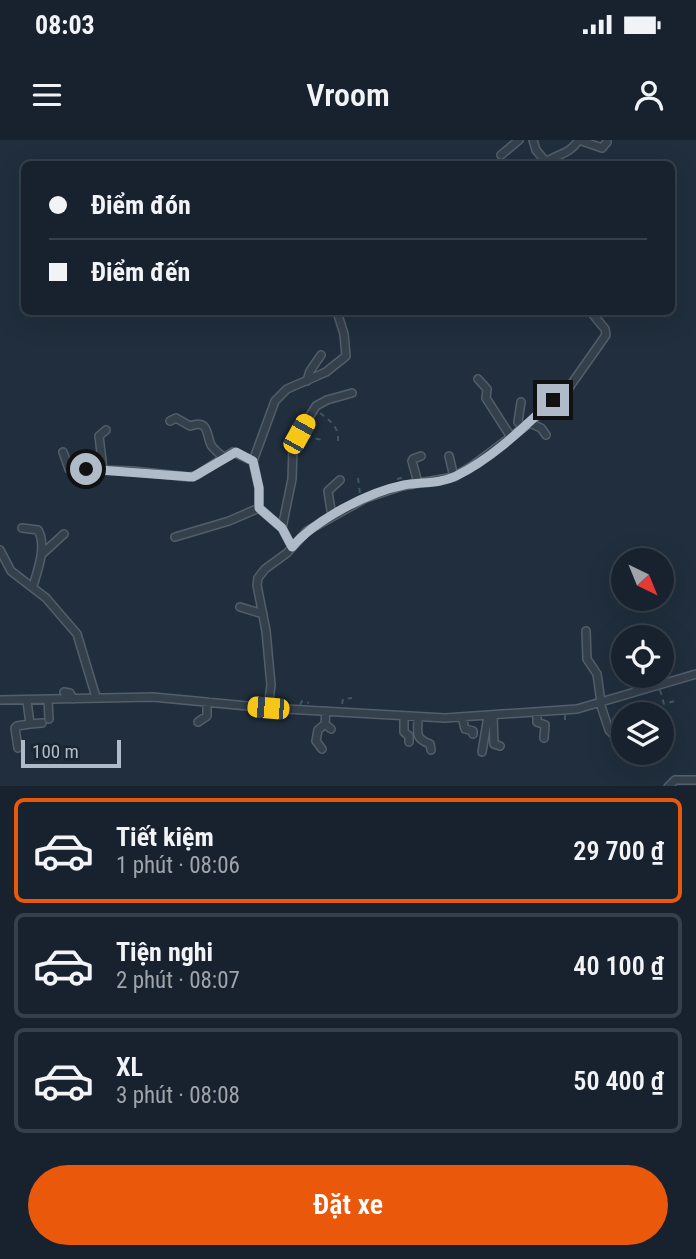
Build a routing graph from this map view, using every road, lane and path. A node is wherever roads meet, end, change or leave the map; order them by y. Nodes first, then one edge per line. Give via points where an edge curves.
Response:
1 (519, 140) edge
2 (533, 140) edge
3 (579, 140) edge
4 (607, 142) dead end
5 (500, 155) dead end
6 (544, 161) edge
7 (557, 161) edge
8 (338, 315) edge
9 (593, 315) edge
10 (321, 355) dead end
11 (478, 379) dead end
12 (307, 381) junction
13 (352, 393) dead end
14 (520, 402) dead end
15 (316, 406) junction
16 (170, 421) dead end
17 (526, 426) junction
18 (106, 430) dead end
19 (299, 434) junction
20 (546, 435) dead end
21 (511, 437) junction
22 (322, 440) dead end
23 (338, 441) dead end
24 (63, 452) dead end
25 (422, 456) dead end
26 (449, 456) dead end
27 (224, 458) junction
28 (253, 461) junction
29 (103, 470) junction
30 (454, 477) junction
31 (358, 478) dead end
32 (340, 480) dead end
33 (418, 483) junction
34 (359, 502) junction
35 (259, 508) junction
36 (332, 517) junction
37 (22, 528) dead end
38 (282, 528) junction
39 (64, 534) dead end
40 (176, 537) dead end
41 (292, 547) junction
42 (0, 550) edge
43 (41, 555) junction
44 (33, 586) junction
45 (257, 589) junction
46 (267, 589) dead end
47 (240, 607) dead end
48 (263, 614) junction
49 (586, 631) dead end
50 (696, 674) edge
51 (674, 681) edge
52 (652, 688) edge
53 (660, 688) edge
54 (64, 692) dead end
55 (96, 697) junction
56 (352, 698) dead end
57 (73, 699) junction
58 (48, 700) junction
59 (0, 701) edge
60 (27, 701) junction
61 (675, 701) dead end
62 (207, 702) junction
63 (601, 703) junction
64 (268, 708) junction
65 (326, 711) junction
66 (341, 712) junction
67 (537, 713) junction
68 (490, 715) junction
69 (404, 717) junction
70 (418, 717) junction
71 (462, 717) junction
72 (198, 722) dead end
73 (30, 724) junction
74 (611, 732) edge
75 (473, 734) dead end
76 (544, 738) dead end
77 (409, 742) dead end
78 (500, 746) dead end
79 (18, 748) dead end
80 (322, 749) dead end
81 (431, 751) dead end
82 (482, 752) dead end
83 (696, 780) edge
84 (668, 786) edge

1 - 5 street
2 - 6 street
3 - 4 street via 603,148
3 - 7 street
8 - 12 street via 346,356
9 - 17 street via 606,335 568,389
10 - 12 street
11 - 21 street
12 - 28 street via 278,396
13 - 15 street
14 - 17 street via 518,422
15 - 19 street
15 - 23 path via 332,422
16 - 27 street via 176,418 190,426 202,425 211,446
17 - 20 street via 541,428
17 - 21 street
18 - 29 street via 99,436
19 - 22 path
19 - 38 street via 293,447
21 - 30 street
24 - 29 street via 69,469
25 - 33 street via 412,461
26 - 30 street
27 - 28 street via 236,452
27 - 29 street via 193,477
28 - 35 street
30 - 33 street
31 - 34 path
32 - 36 street via 328,491
33 - 34 street
34 - 36 street
35 - 38 street
35 - 40 street
36 - 41 street via 307,531
37 - 43 street via 41,533
38 - 41 street
39 - 43 street
41 - 45 street via 261,574
42 - 44 street via 11,571
43 - 44 street
44 - 55 street via 77,634
45 - 46 street
45 - 48 street
47 - 48 street
48 - 64 street via 271,685
49 - 63 street via 587,659 597,674
50 - 51 street
52 - 63 street
53 - 61 path via 664,704
54 - 57 street
55 - 57 street
55 - 62 street
56 - 66 path via 343,699
57 - 58 street
58 - 60 street
58 - 73 street via 46,721
59 - 60 street via 13,697
60 - 73 street
62 - 64 street
62 - 72 street via 207,716
63 - 67 street
63 - 74 street
64 - 65 street
65 - 66 street
65 - 80 street via 328,726 318,730 316,741
66 - 69 street
67 - 68 street
67 - 76 street via 537,722 545,725
68 - 71 street
68 - 78 street via 494,744
68 - 82 street
69 - 70 street
69 - 77 street
70 - 71 street
70 - 81 street via 418,736 430,744
71 - 75 street via 465,729
73 - 79 street via 15,728
83 - 84 street via 671,781

